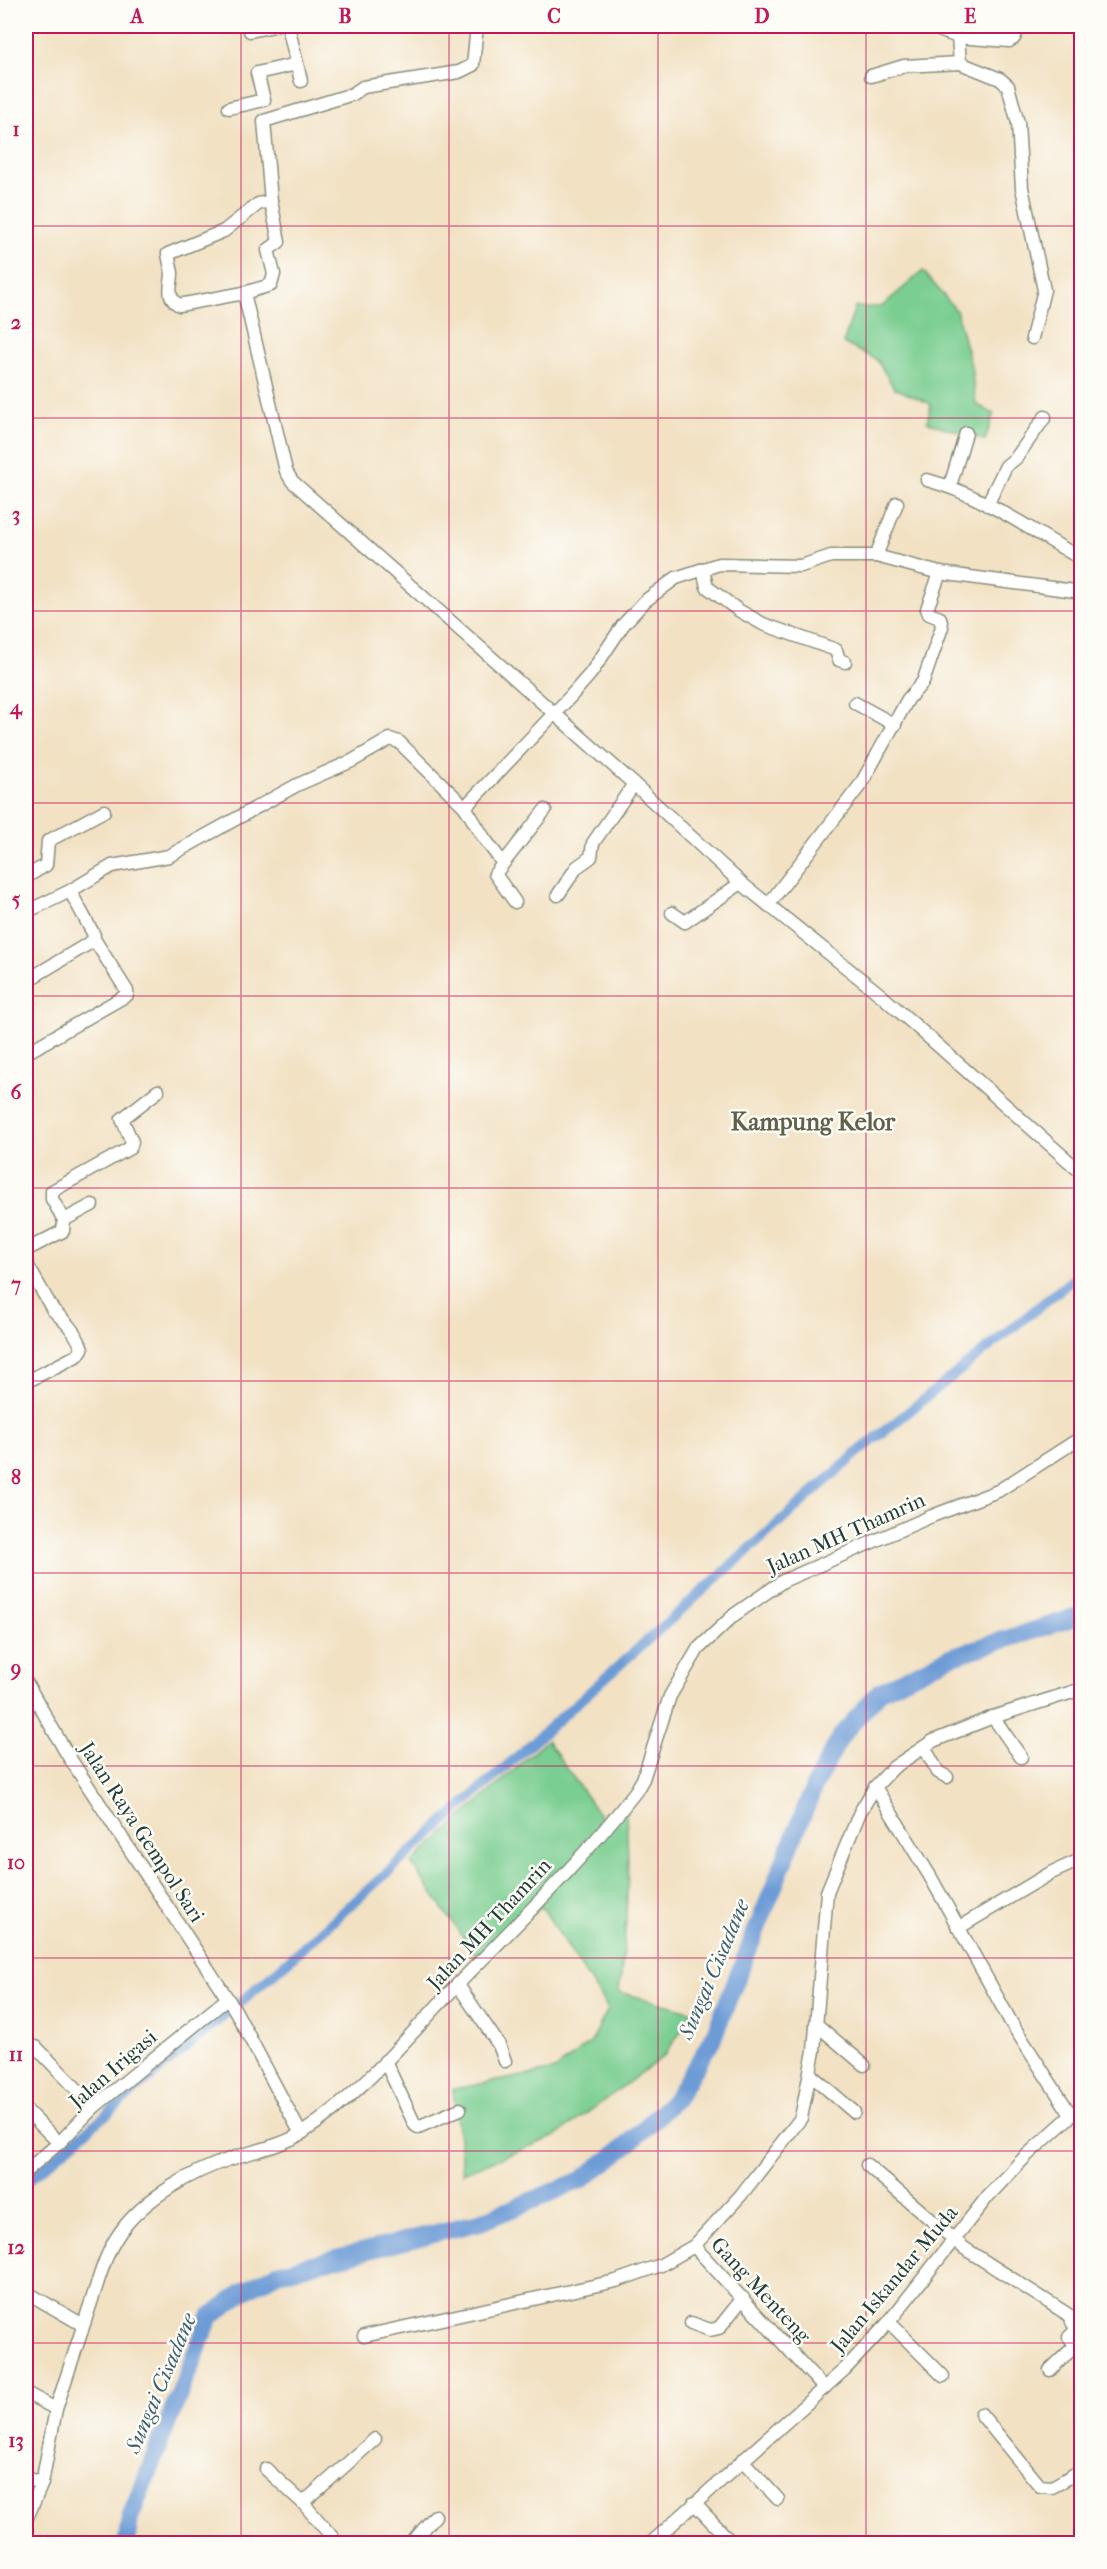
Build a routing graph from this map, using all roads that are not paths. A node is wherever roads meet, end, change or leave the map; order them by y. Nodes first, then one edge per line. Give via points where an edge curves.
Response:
1 (274, 26) edge
2 (288, 26) edge
3 (477, 26) edge
4 (928, 26) edge
5 (1018, 26) edge
6 (250, 31) dead end
7 (958, 37) junction
8 (960, 63) junction
9 (297, 64) junction
10 (871, 75) dead end
11 (301, 81) dead end
12 (229, 108) dead end
13 (271, 201) junction
14 (244, 293) junction
15 (1032, 338) dead end
16 (1045, 417) dead end
17 (966, 433) dead end
18 (927, 480) dead end
19 (950, 486) junction
20 (897, 503) dead end
21 (987, 505) junction
22 (876, 556) junction
23 (1082, 559) edge
24 (703, 569) junction
25 (940, 573) junction
26 (1082, 592) edge
27 (845, 662) dead end
28 (855, 703) dead end
29 (553, 714) junction
30 (895, 725) junction
31 (634, 784) junction
32 (465, 807) junction
33 (545, 810) dead end
34 (104, 811) dead end
35 (502, 862) junction
36 (26, 877) edge
37 (741, 883) junction
38 (70, 891) junction
39 (558, 895) dead end
40 (515, 902) dead end
41 (768, 905) junction
42 (26, 912) edge
43 (672, 913) dead end
44 (94, 939) junction
45 (26, 981) edge
46 (26, 1053) edge
47 (158, 1091) dead end
48 (1082, 1173) edge
49 (92, 1205) dead end
50 (64, 1221) junction
51 (26, 1250) edge
52 (26, 1263) edge
53 (26, 1382) edge
54 (1082, 1437) edge
55 (26, 1682) edge
56 (1082, 1689) edge
57 (993, 1717) junction
58 (924, 1747) junction
59 (1021, 1757) dead end
60 (947, 1777) dead end
61 (875, 1787) junction
62 (1082, 1859) edge
63 (958, 1928) junction
64 (458, 1985) junction
65 (230, 2004) junction
66 (816, 2024) junction
67 (36, 2047) dead end
68 (386, 2061) junction
69 (505, 2061) dead end
70 (864, 2065) dead end
71 (811, 2075) junction
72 (1082, 2106) edge
73 (94, 2107) junction
74 (460, 2109) dead end
75 (26, 2110) edge
76 (854, 2112) dead end
77 (1071, 2115) junction
78 (301, 2134) junction
79 (60, 2143) junction
80 (867, 2164) dead end
81 (26, 2171) edge
82 (950, 2245) junction
83 (694, 2246) junction
84 (26, 2292) edge
85 (743, 2298) junction
86 (889, 2322) junction
87 (1076, 2322) edge
88 (691, 2323) dead end
89 (83, 2325) junction
90 (364, 2336) dead end
91 (1050, 2370) dead end
92 (943, 2376) dead end
93 (824, 2388) junction
94 (26, 2392) edge
95 (56, 2409) junction
96 (981, 2414) dead end
97 (375, 2439) dead end
98 (742, 2460) junction
99 (266, 2469) dead end
100 (1082, 2470) edge
101 (26, 2478) edge
102 (42, 2483) junction
103 (778, 2499) dead end
104 (303, 2503) junction
105 (694, 2503) junction
106 (435, 2516) dead end
107 (26, 2520) edge
108 (338, 2544) edge
109 (411, 2544) edge
110 (650, 2544) edge
111 (732, 2544) edge

1 - 6 street
2 - 9 street
3 - 13 street via 473,65 459,72 363,87 353,94 264,121
4 - 7 street
5 - 7 street via 1009,41
7 - 8 street
8 - 10 street via 904,66
8 - 15 street via 1008,86 1018,123 1022,188 1044,290
9 - 11 street
9 - 12 street via 257,73 264,100
13 - 14 street via 279,242 268,250 274,280 267,287
13 - 14 street via 258,204 224,231 168,254 170,294 178,304
14 - 29 street via 286,471 292,481
16 - 21 street via 1006,466
17 - 19 street
18 - 19 street
19 - 21 street
20 - 22 street
21 - 23 street
22 - 24 street via 831,556 801,566 719,564
22 - 25 street
24 - 27 street via 707,587 738,610 763,624 836,650 839,660
24 - 29 street via 676,578 645,601 623,625 591,673
25 - 26 street
25 - 30 street via 927,609 940,618 942,627 923,682 908,699
28 - 30 street
29 - 31 street
29 - 32 street
30 - 41 street via 861,784
31 - 37 street
31 - 39 street via 593,843 591,857 577,867
32 - 35 street
32 - 38 street via 394,738 297,785 169,856 112,866
33 - 35 street
34 - 36 street via 48,841 46,865
35 - 40 street via 495,876
37 - 41 street
37 - 43 street via 685,922
38 - 42 street
38 - 44 street
41 - 48 street via 882,996
44 - 45 street
44 - 46 street via 127,995
47 - 50 street via 122,1119 132,1142 130,1148 52,1191
49 - 50 street
50 - 51 street via 63,1231
52 - 53 street via 53,1310 78,1338 82,1349 78,1355
54 - 64 street, Jalan MH Thamrin via 998,1491 783,1581 724,1622 698,1649 670,1696 636,1791
55 - 65 street, Jalan Raya Gempol Sari via 67,1754
56 - 57 street
57 - 58 street
57 - 59 street
58 - 60 street via 938,1772
58 - 61 street via 894,1767
61 - 63 street
61 - 66 street via 860,1812 827,1892
62 - 63 street
63 - 77 street via 1012,2024
64 - 68 street, Jalan MH Thamrin
64 - 69 street via 499,2045
65 - 73 street, Jalan Irigasi
65 - 78 street, Jalan Raya Gempol Sari
66 - 70 street
66 - 71 street
67 - 73 street
68 - 74 street via 418,2127
68 - 78 street, Jalan MH Thamrin
71 - 76 street
71 - 83 street via 799,2122
72 - 77 street, Jalan Iskandar Muda
73 - 79 street, Jalan Irigasi
75 - 79 street
77 - 82 street, Jalan Iskandar Muda via 988,2196
78 - 89 street, Jalan MH Thamrin via 193,2175 144,2207 121,2230 110,2250
79 - 81 street, Jalan Irigasi
80 - 82 street
82 - 86 street, Jalan Iskandar Muda
82 - 87 street
83 - 85 street, Gang Menteng
83 - 90 street via 661,2265 616,2281
84 - 89 street
85 - 88 street via 719,2328 710,2330
85 - 93 street, Gang Menteng
86 - 92 street
86 - 93 street, Jalan Iskandar Muda
87 - 91 street via 1077,2329 1069,2337 1076,2345
89 - 95 street, Jalan MH Thamrin
93 - 98 street, Jalan Iskandar Muda
94 - 95 street
95 - 102 street, Jalan MH Thamrin
96 - 100 street via 1040,2486 1052,2487
97 - 104 street
98 - 103 street
98 - 105 street, Jalan Iskandar Muda
99 - 104 street
101 - 102 street
102 - 107 street, Jalan MH Thamrin
104 - 108 street
105 - 110 street, Jalan Iskandar Muda
105 - 111 street
106 - 109 street

